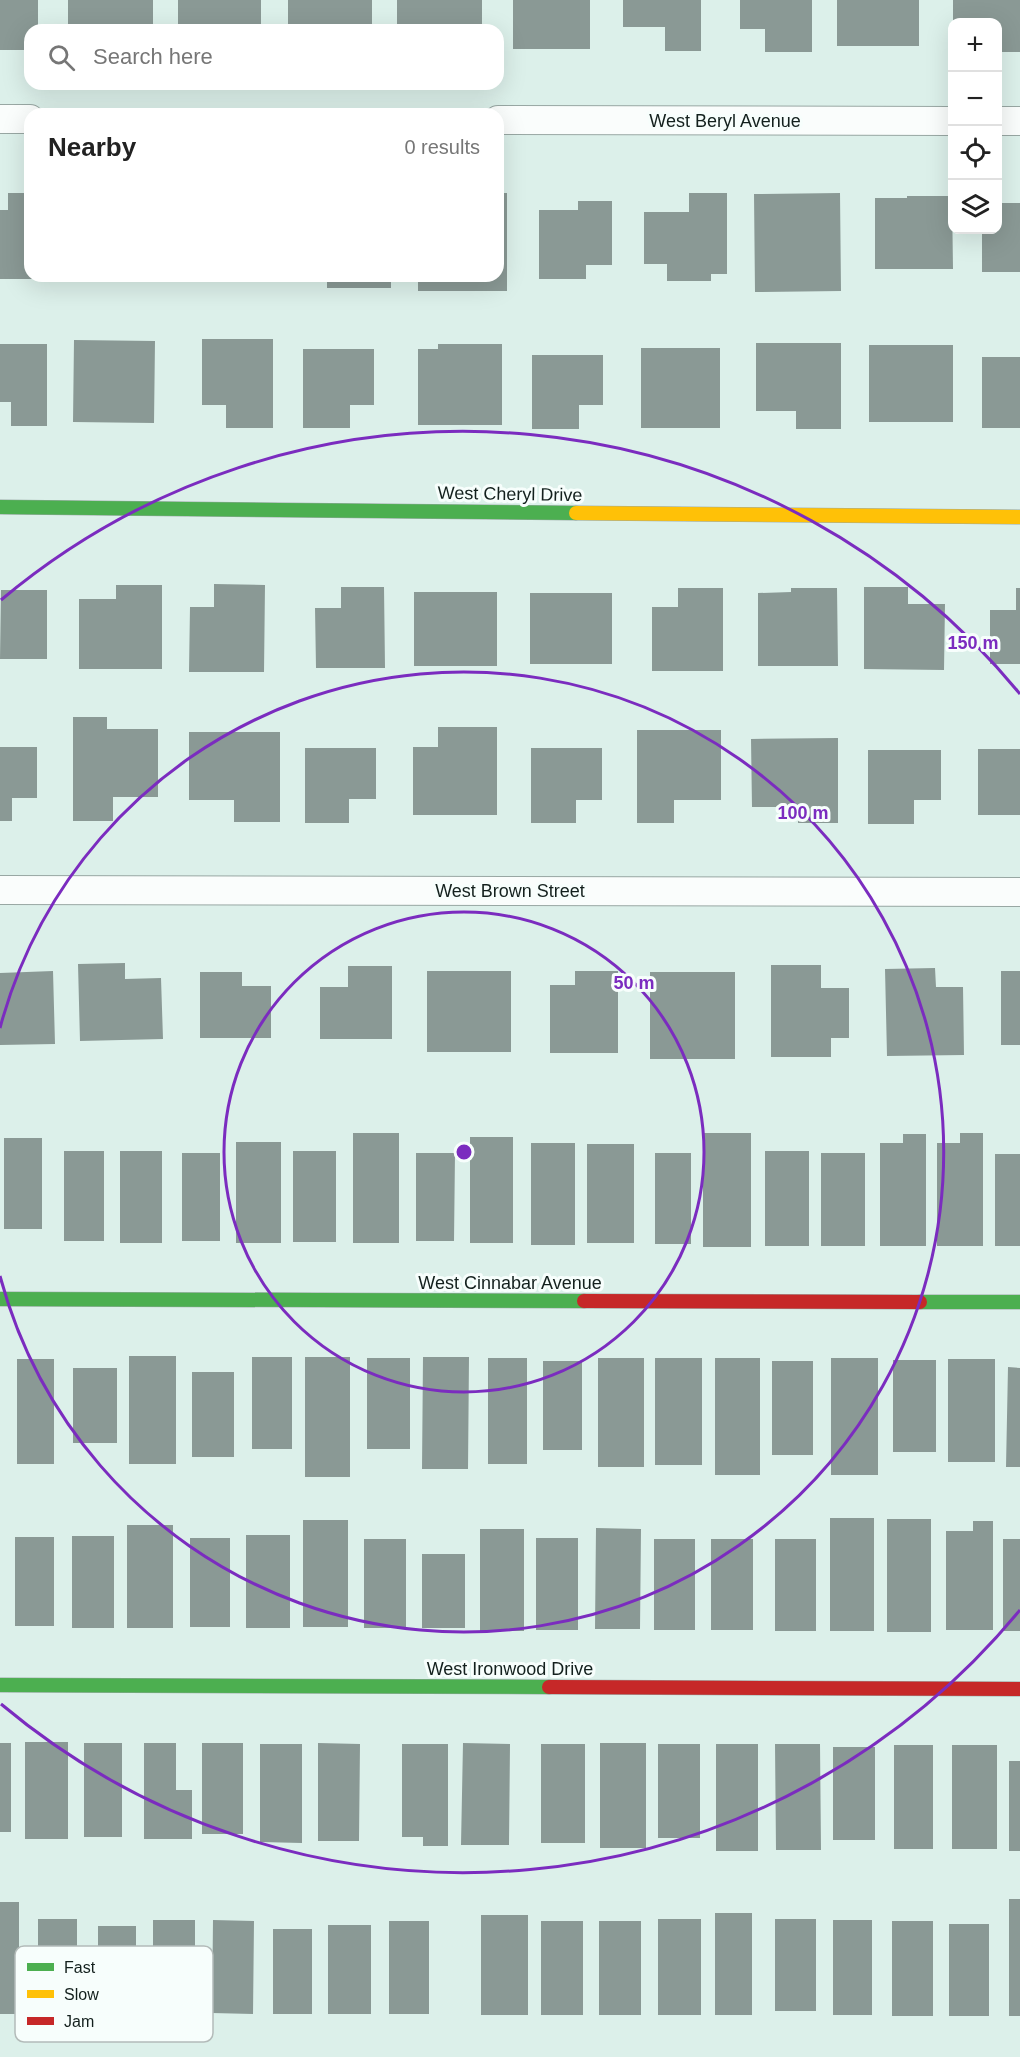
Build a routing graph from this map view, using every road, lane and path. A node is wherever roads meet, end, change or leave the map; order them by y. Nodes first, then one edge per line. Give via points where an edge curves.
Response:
1 (0, 119) edge
2 (24, 119) edge
3 (504, 120) edge
4 (948, 121) edge
5 (1002, 121) edge
6 (1020, 121) edge
7 (0, 507) edge
8 (1020, 517) edge
9 (0, 890) edge
10 (1020, 892) edge
11 (0, 1299) edge
12 (1020, 1302) edge
13 (0, 1685) edge
14 (1020, 1689) edge

1 - 2 street
3 - 4 street, West Beryl Avenue
5 - 6 street
7 - 8 street, West Cheryl Drive
9 - 10 street, West Brown Street
11 - 12 street, West Cinnabar Avenue
13 - 14 street, West Ironwood Drive

